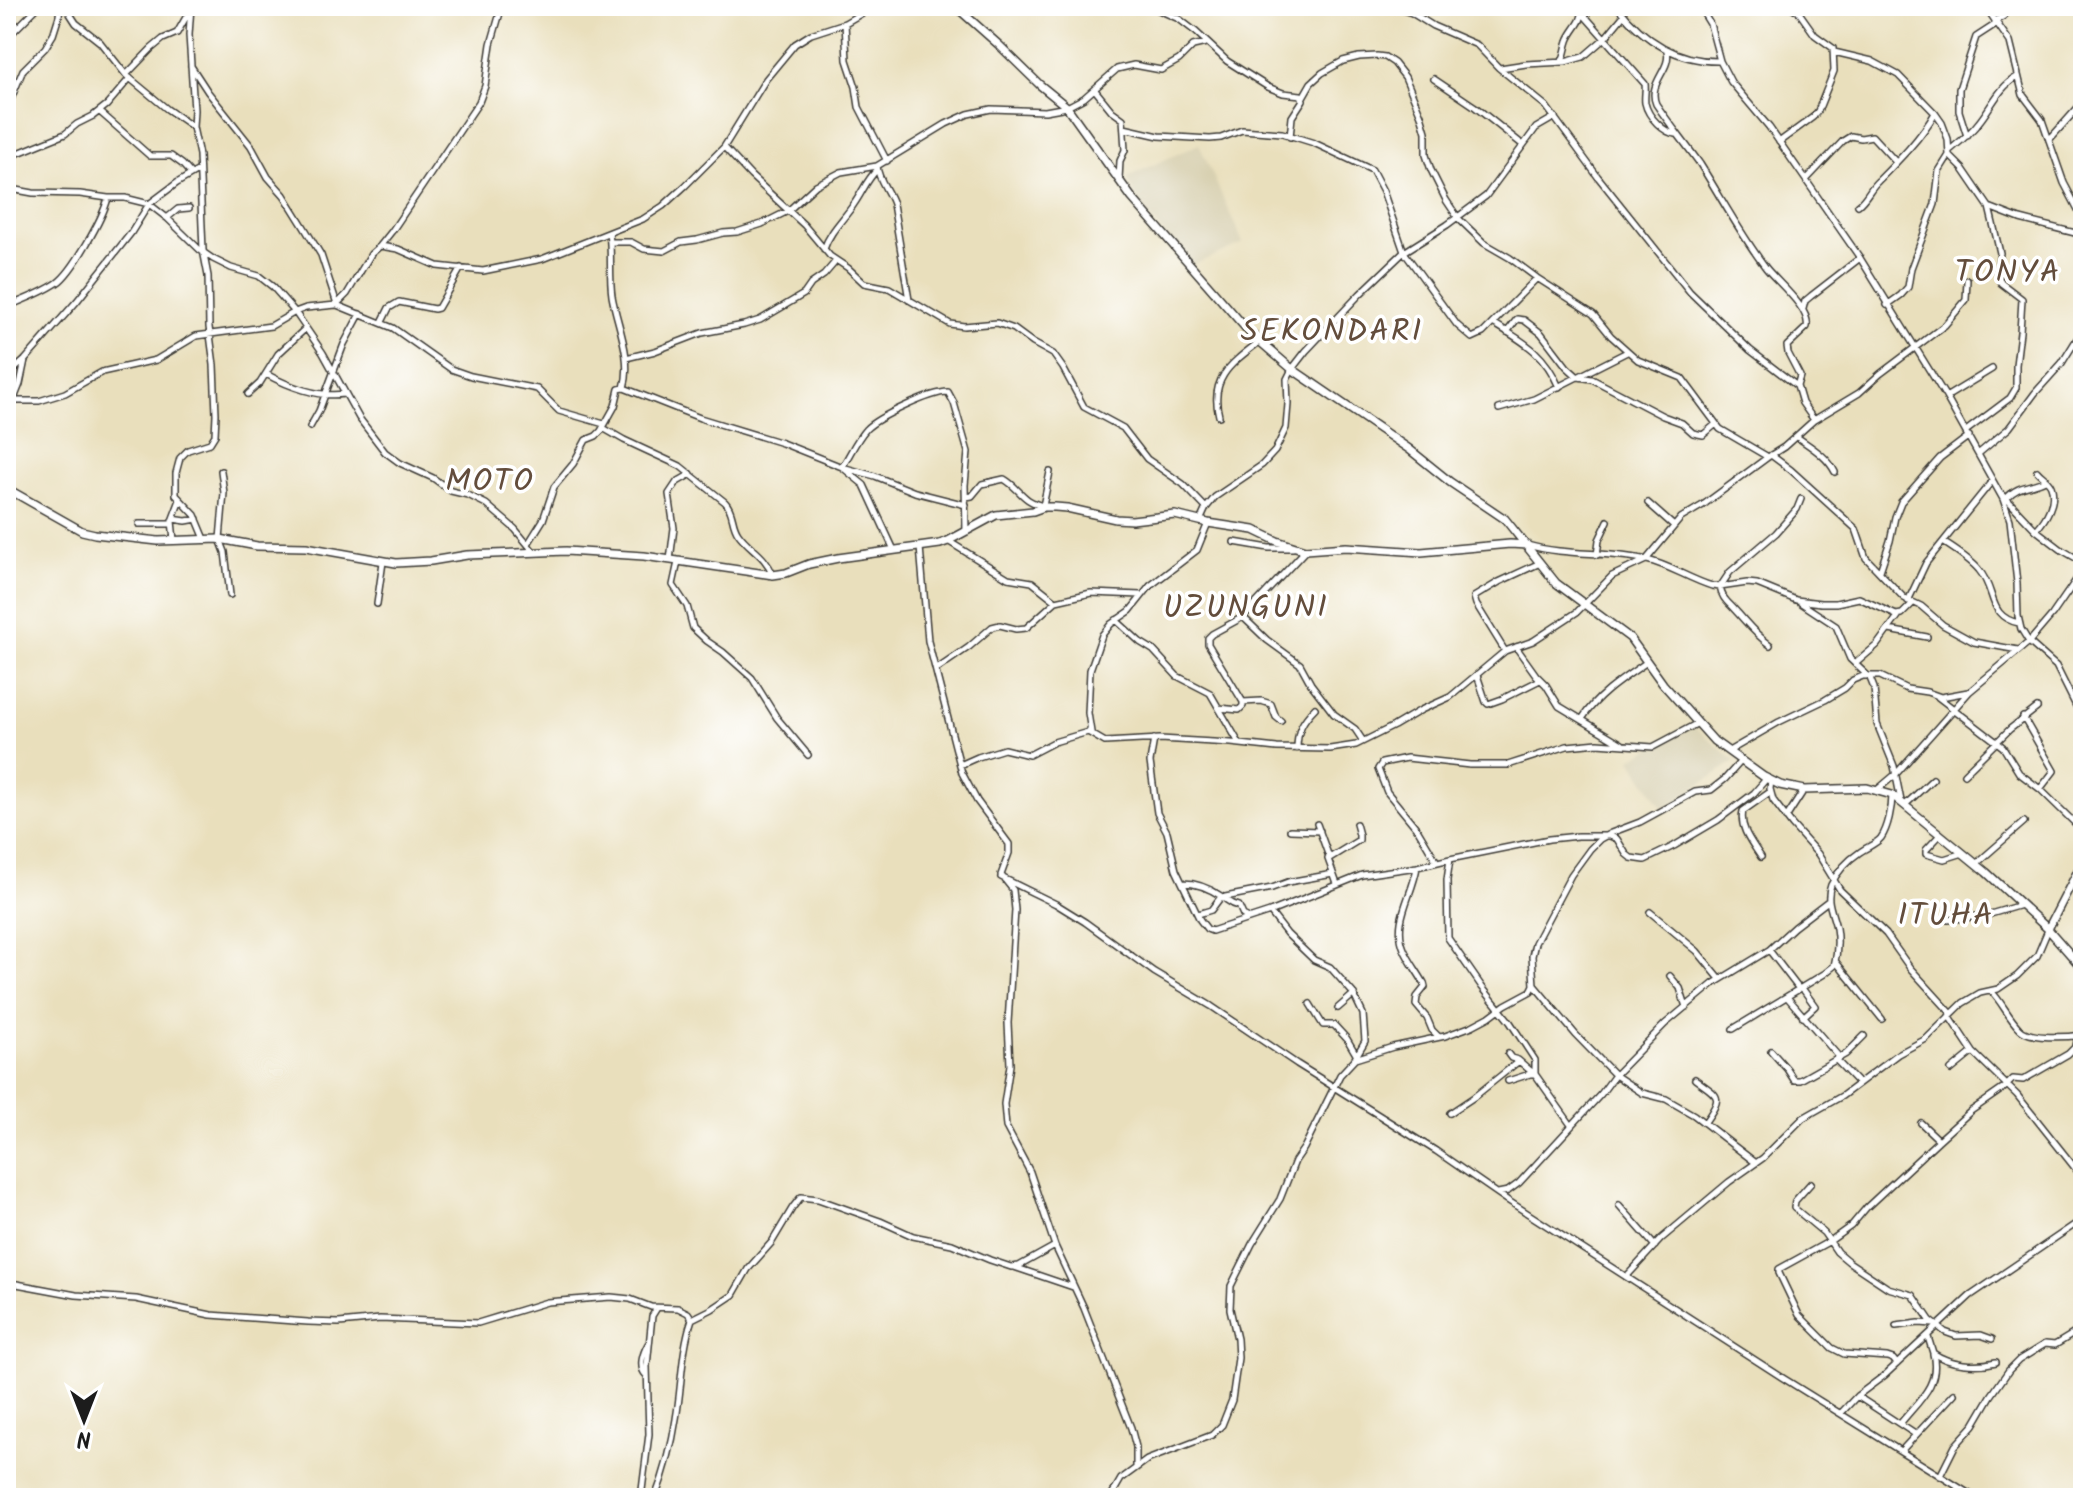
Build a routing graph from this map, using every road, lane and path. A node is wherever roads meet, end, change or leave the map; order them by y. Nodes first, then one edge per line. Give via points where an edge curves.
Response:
1 (39, 6) edge
2 (63, 6) edge
3 (502, 6) edge
4 (874, 6) edge
5 (955, 6) edge
6 (1150, 6) edge
7 (1390, 6) edge
8 (1407, 6) edge
9 (1585, 6) edge
10 (1617, 6) edge
11 (1699, 6) edge
12 (1790, 6) edge
13 (1985, 6) edge
14 (2004, 6) edge
15 (190, 7) edge
16 (1412, 13) junction
17 (1584, 15) junction
18 (1624, 15) junction
19 (1996, 22) junction
20 (845, 23) junction
21 (1605, 38) junction
22 (6, 39) edge
23 (1206, 43) junction
24 (1667, 51) junction
25 (1834, 52) junction
26 (1720, 61) junction
27 (1560, 62) junction
28 (191, 65) junction
29 (1499, 68) junction
30 (128, 76) junction
31 (2017, 77) junction
32 (1434, 79) dead end
33 (1095, 90) junction
34 (1303, 97) junction
35 (2083, 102) edge
36 (1067, 107) junction
37 (6, 111) edge
38 (100, 112) junction
39 (1935, 113) junction
40 (1555, 117) junction
41 (193, 127) junction
42 (1124, 128) junction
43 (1677, 134) junction
44 (1967, 136) junction
45 (1290, 137) junction
46 (2049, 140) junction
47 (1779, 142) junction
48 (1523, 145) junction
49 (724, 147) junction
50 (1949, 153) junction
51 (6, 158) edge
52 (887, 161) junction
53 (1895, 161) junction
54 (877, 168) junction
55 (199, 170) junction
56 (191, 174) junction
57 (1807, 179) junction
58 (1119, 180) junction
59 (6, 188) edge
60 (108, 198) junction
61 (149, 204) junction
62 (1858, 205) dead end
63 (1989, 207) junction
64 (189, 208) dead end
65 (788, 211) junction
66 (167, 218) junction
67 (1458, 218) junction
68 (2083, 219) edge
69 (609, 233) junction
70 (2083, 235) edge
71 (610, 242) junction
72 (380, 246) junction
73 (824, 250) junction
74 (203, 252) junction
75 (1404, 252) junction
76 (1860, 258) junction
77 (836, 261) junction
78 (461, 268) junction
79 (1537, 278) junction
80 (1967, 280) dead end
81 (909, 301) junction
82 (336, 305) junction
83 (1887, 305) junction
84 (6, 307) edge
85 (1803, 310) junction
86 (295, 312) junction
87 (360, 314) junction
88 (382, 322) junction
89 (1493, 323) junction
90 (306, 328) junction
91 (2083, 329) edge
92 (1507, 332) junction
93 (209, 333) junction
94 (1259, 342) junction
95 (1914, 348) junction
96 (1627, 352) junction
97 (626, 358) junction
98 (25, 360) junction
99 (1292, 369) junction
100 (1992, 369) dead end
101 (333, 371) junction
102 (266, 374) junction
103 (6, 377) edge
104 (1578, 377) junction
105 (1797, 386) junction
106 (1559, 387) junction
107 (624, 388) junction
108 (248, 394) dead end
109 (344, 394) junction
110 (325, 396) junction
111 (6, 397) edge
112 (1946, 397) junction
113 (13, 401) junction
114 (1499, 409) dead end
115 (1219, 416) dead end
116 (6, 419) edge
117 (1814, 420) junction
118 (1716, 424) junction
119 (603, 426) junction
120 (310, 427) dead end
121 (1967, 434) junction
122 (1797, 437) junction
123 (1978, 454) junction
124 (1769, 456) junction
125 (842, 467) junction
126 (221, 471) dead end
127 (2037, 471) dead end
128 (1050, 472) dead end
129 (1835, 472) dead end
130 (691, 474) junction
131 (2046, 479) junction
132 (1992, 481) junction
133 (6, 488) edge
134 (1998, 491) junction
135 (966, 497) junction
136 (2007, 498) junction
137 (1801, 499) dead end
138 (180, 500) junction
139 (1648, 503) dead end
140 (966, 505) junction
141 (1045, 506) junction
142 (1206, 508) junction
143 (197, 519) junction
144 (173, 521) junction
145 (1608, 521) dead end
146 (1204, 522) junction
147 (139, 524) dead end
148 (1674, 526) junction
149 (2036, 530) junction
150 (966, 531) junction
151 (205, 539) junction
152 (220, 539) junction
153 (174, 540) junction
154 (948, 541) junction
155 (1234, 542) dead end
156 (1943, 542) junction
157 (528, 544) junction
158 (1527, 545) junction
159 (920, 547) junction
160 (1302, 549) junction
161 (894, 550) junction
162 (534, 552) junction
163 (1597, 555) junction
164 (1646, 560) junction
165 (674, 561) junction
166 (383, 562) junction
167 (2083, 562) edge
168 (1540, 563) junction
169 (2083, 570) edge
170 (1880, 571) junction
171 (773, 575) junction
172 (1720, 587) junction
173 (230, 595) dead end
174 (1142, 595) junction
175 (1796, 600) junction
176 (1056, 601) junction
177 (1910, 602) junction
178 (377, 604) dead end
179 (1586, 605) junction
180 (1900, 615) junction
181 (1243, 617) junction
182 (1116, 620) junction
183 (2019, 623) junction
184 (1889, 630) junction
185 (1927, 637) dead end
186 (2029, 642) junction
187 (1770, 645) dead end
188 (1516, 647) junction
189 (2018, 650) junction
190 (1505, 651) junction
191 (1647, 662) junction
192 (1857, 666) junction
193 (937, 669) junction
194 (1477, 675) junction
195 (1868, 675) junction
196 (1540, 680) junction
197 (1850, 683) junction
198 (1969, 692) junction
199 (1936, 695) junction
200 (2073, 700) junction
201 (2083, 700) edge
202 (1243, 702) junction
203 (1219, 708) junction
204 (1315, 708) dead end
205 (1954, 708) junction
206 (2037, 708) dead end
207 (2023, 717) junction
208 (1582, 719) junction
209 (2083, 720) edge
210 (1281, 721) dead end
211 (1698, 723) junction
212 (1091, 733) junction
213 (1154, 739) junction
214 (1363, 741) junction
215 (1997, 742) junction
216 (1240, 744) junction
217 (1623, 745) junction
218 (1297, 749) junction
219 (1729, 751) junction
220 (808, 755) dead end
221 (1741, 761) junction
222 (960, 765) junction
223 (1896, 774) junction
224 (1964, 774) dead end
225 (1769, 779) junction
226 (1933, 779) dead end
227 (2040, 789) junction
228 (1804, 790) junction
229 (1877, 790) junction
230 (1770, 792) junction
231 (1892, 795) junction
232 (1903, 803) junction
233 (1786, 818) junction
234 (2024, 822) dead end
235 (1356, 824) dead end
236 (1290, 830) dead end
237 (2083, 831) edge
238 (1940, 835) junction
239 (1604, 836) junction
240 (1963, 853) junction
241 (1761, 857) dead end
242 (1329, 858) junction
243 (1450, 859) junction
244 (2083, 861) edge
245 (1437, 862) junction
246 (1976, 864) junction
247 (1417, 867) junction
248 (1333, 874) junction
249 (1001, 877) junction
250 (1834, 880) junction
251 (1183, 883) junction
252 (1337, 884) junction
253 (1224, 898) junction
254 (1828, 901) junction
255 (2021, 905) junction
256 (1270, 912) junction
257 (1650, 912) dead end
258 (1198, 914) junction
259 (1250, 919) junction
260 (1948, 920) dead end
261 (2048, 929) junction
262 (1769, 950) junction
263 (1836, 962) junction
264 (2083, 969) edge
265 (1670, 976) dead end
266 (1720, 979) junction
267 (1534, 985) junction
268 (1801, 988) junction
269 (1991, 991) junction
270 (1354, 994) junction
271 (1787, 997) junction
272 (1310, 1004) dead end
273 (1686, 1007) junction
274 (1338, 1008) dead end
275 (1499, 1008) junction
276 (1950, 1014) junction
277 (1803, 1017) junction
278 (1882, 1019) dead end
279 (1733, 1029) dead end
280 (2080, 1035) edge
281 (1864, 1036) dead end
282 (1439, 1037) junction
283 (1771, 1051) dead end
284 (1973, 1052) junction
285 (1508, 1054) dead end
286 (1356, 1058) junction
287 (1838, 1059) junction
288 (1519, 1061) junction
289 (1951, 1070) dead end
290 (1535, 1074) junction
291 (1615, 1075) junction
292 (1695, 1079) dead end
293 (1508, 1081) dead end
294 (1858, 1083) junction
295 (2007, 1085) junction
296 (1335, 1087) junction
297 (1450, 1113) dead end
298 (1705, 1122) junction
299 (1921, 1123) dead end
300 (1571, 1125) junction
301 (1939, 1140) junction
302 (1756, 1163) junction
303 (2083, 1178) edge
304 (1811, 1183) dead end
305 (1498, 1193) junction
306 (1619, 1205) dead end
307 (2083, 1219) edge
308 (1830, 1241) junction
309 (1055, 1246) junction
310 (1655, 1246) junction
311 (1014, 1267) junction
312 (1626, 1277) junction
313 (6, 1282) edge
314 (1074, 1287) junction
315 (657, 1308) junction
316 (692, 1319) junction
317 (1896, 1326) dead end
318 (1936, 1326) junction
319 (2083, 1328) edge
320 (1928, 1336) junction
321 (1992, 1339) dead end
322 (1933, 1353) junction
323 (1996, 1362) dead end
324 (1897, 1364) junction
325 (1954, 1394) dead end
326 (1857, 1396) junction
327 (1841, 1413) junction
328 (1900, 1424) junction
329 (1915, 1434) junction
330 (1901, 1451) junction
331 (1136, 1468) junction
332 (1940, 1476) junction
333 (641, 1498) edge
334 (655, 1498) edge
335 (1110, 1498) edge
336 (1976, 1498) edge

1 - 22 street
2 - 30 street
2 - 37 street via 53,35 23,70
3 - 72 street via 479,102
4 - 20 street
5 - 36 street
6 - 23 street via 1179,19
7 - 16 street
8 - 16 street
9 - 17 street
10 - 18 street
11 - 26 street
12 - 25 street
13 - 19 street
14 - 19 street via 2004,16
15 - 28 street
15 - 30 street via 177,33 163,39
16 - 29 street via 1477,45
17 - 21 street
17 - 27 street
18 - 21 street
18 - 24 street
19 - 31 street via 2010,42
19 - 44 street via 1976,37 1959,89
20 - 49 street via 795,44 766,79
20 - 52 street via 847,60 859,107
21 - 27 street via 1583,57
21 - 43 street via 1645,84 1651,114 1666,132
23 - 33 street via 1193,46 1161,70 1121,67
23 - 34 street via 1268,87
24 - 26 street
24 - 43 street via 1654,98
25 - 39 street via 1887,68
25 - 47 street via 1834,71 1818,111
26 - 47 street
27 - 29 street
28 - 41 street
28 - 82 street via 321,255
29 - 40 street
30 - 38 street
30 - 41 street
31 - 44 street via 2007,82
31 - 46 street
32 - 48 street
33 - 36 street
33 - 42 street via 1122,117
34 - 45 street via 1292,117
34 - 67 street via 1322,73 1343,61 1377,56 1394,63 1421,115 1431,170
35 - 46 street
36 - 52 street via 968,114
36 - 58 street
38 - 51 street via 65,134
38 - 56 street via 148,155 173,157
39 - 50 street via 1946,132
39 - 53 street
40 - 48 street via 1536,128
40 - 105 street via 1695,297
41 - 55 street
42 - 45 street via 1186,138 1216,139 1250,129
42 - 58 street
43 - 85 street via 1749,245
44 - 50 street
45 - 75 street via 1372,170
46 - 68 street
47 - 57 street
48 - 67 street via 1486,196
49 - 65 street
49 - 69 street via 655,212
50 - 63 street
50 - 83 street via 1939,171 1935,204 1908,287
52 - 54 street
53 - 57 street via 1872,136 1851,136
53 - 62 street
54 - 65 street via 841,172 810,189
54 - 73 street
54 - 81 street via 893,204
55 - 56 street
55 - 74 street
56 - 61 street
57 - 76 street
58 - 94 street
59 - 60 street
60 - 61 street
60 - 84 street via 99,225 62,279
61 - 66 street
61 - 98 street via 116,252
63 - 70 street
63 - 121 street via 2000,253 1998,277 2022,299 2016,388
64 - 66 street
65 - 71 street via 762,224 681,242 664,251
65 - 73 street
66 - 74 street
67 - 75 street
67 - 79 street via 1484,243
69 - 71 street
69 - 78 street via 531,262 483,271
71 - 97 street via 612,298
72 - 78 street via 437,266
72 - 82 street
73 - 77 street
74 - 86 street via 224,266 259,276
74 - 93 street
75 - 89 street via 1466,334 1476,338
75 - 99 street
76 - 83 street
76 - 85 street via 1805,301
77 - 81 street via 864,283 889,288
77 - 97 street via 804,294 760,320
78 - 88 street via 437,309 399,302
79 - 89 street
79 - 96 street via 1593,314
80 - 95 street via 1960,308
81 - 142 street via 957,326 1014,329 1053,354 1084,407 1123,428 1147,459
82 - 86 street
82 - 87 street
83 - 95 street
85 - 105 street via 1807,327 1787,346 1800,376
86 - 90 street
86 - 93 street via 271,326
87 - 88 street
87 - 101 street
88 - 119 street via 451,369 537,389 559,411
89 - 92 street
90 - 101 street
90 - 102 street via 278,354
91 - 123 street via 2009,428
92 - 104 street via 1517,319 1524,320 1546,337
92 - 106 street via 1544,359
93 - 113 street via 156,360 102,372 65,393 34,402
93 - 138 street via 215,435 180,458
94 - 99 street
94 - 115 street via 1224,373 1216,393
95 - 112 street
95 - 117 street via 1859,393
96 - 104 street
96 - 118 street via 1682,378
97 - 107 street
98 - 103 street
98 - 113 street
99 - 142 street via 1286,428 1275,451
99 - 158 street via 1496,512
100 - 112 street
101 - 109 street
101 - 110 street
102 - 108 street
102 - 110 street
104 - 106 street
104 - 118 street via 1592,379 1697,435
105 - 117 street
106 - 114 street
107 - 119 street
107 - 125 street
109 - 110 street
109 - 157 street via 392,458 486,504
110 - 120 street
111 - 113 street
112 - 121 street
113 - 116 street
117 - 122 street
118 - 124 street
119 - 130 street
119 - 157 street via 599,435 586,440 554,487
121 - 123 street
121 - 170 street via 1901,502
122 - 124 street
122 - 129 street via 1824,456
123 - 132 street
124 - 148 street
124 - 170 street via 1856,529 1865,556
125 - 135 street via 872,424 948,392 968,452
125 - 140 street
125 - 161 street via 867,489
126 - 152 street
127 - 131 street
128 - 141 street
130 - 165 street via 669,494
130 - 171 street via 729,506 736,530
131 - 136 street via 2014,490
131 - 149 street via 2052,491 2049,512
132 - 134 street
132 - 156 street
133 - 153 street via 82,531
134 - 136 street
134 - 183 street via 2010,520
135 - 140 street
135 - 141 street via 982,484 1004,479 1028,501
136 - 149 street
137 - 172 street via 1771,539 1730,572
138 - 143 street
138 - 144 street
139 - 148 street
140 - 150 street
141 - 146 street via 1116,519 1170,515
141 - 150 street via 996,515
142 - 146 street
143 - 144 street
143 - 151 street
144 - 147 street
144 - 153 street
145 - 163 street
146 - 160 street via 1254,530
146 - 174 street via 1197,550
148 - 164 street
149 - 167 street
150 - 154 street
151 - 152 street
151 - 153 street
152 - 166 street via 316,548
152 - 173 street
154 - 159 street
154 - 176 street via 1008,578 1032,582
155 - 160 street
156 - 177 street via 1926,563
156 - 183 street via 1980,571 2001,616
157 - 162 street
158 - 160 street via 1421,552
158 - 163 street
158 - 168 street
159 - 161 street
159 - 193 street via 928,641
160 - 181 street
161 - 171 street
162 - 165 street
162 - 166 street
163 - 164 street
164 - 172 street
164 - 179 street via 1612,576
165 - 171 street
165 - 220 street via 673,585 693,628 752,678
166 - 178 street
168 - 179 street
168 - 190 street via 1474,597
169 - 186 street
170 - 177 street
172 - 175 street via 1757,584
172 - 187 street via 1723,598
174 - 176 street via 1091,593
174 - 182 street
175 - 180 street via 1828,604 1859,598
175 - 192 street via 1836,626
176 - 193 street via 1026,628 992,627
177 - 180 street
177 - 189 street via 1974,642
179 - 188 street via 1543,636
179 - 191 street via 1626,634
180 - 184 street
181 - 202 street via 1208,641
181 - 214 street via 1300,664 1336,716
182 - 203 street via 1177,676 1207,690
182 - 212 street via 1102,635 1090,670
183 - 186 street
184 - 185 street
184 - 192 street
186 - 189 street
186 - 200 street via 2056,666
188 - 190 street
188 - 196 street
189 - 198 street
190 - 194 street
191 - 208 street
191 - 211 street
192 - 195 street
192 - 197 street
193 - 222 street
194 - 196 street via 1488,704
194 - 214 street via 1450,697
195 - 197 street
195 - 199 street
195 - 223 street via 1877,724
196 - 208 street via 1559,706
197 - 219 street
198 - 199 street
198 - 205 street
199 - 205 street
200 - 201 street
200 - 209 street
202 - 203 street via 1239,710
202 - 210 street via 1271,704
203 - 216 street
204 - 218 street via 1301,724
205 - 215 street
205 - 223 street
206 - 207 street
207 - 215 street
207 - 227 street via 2054,771
208 - 217 street
211 - 217 street via 1654,747
211 - 219 street
212 - 213 street via 1105,742
212 - 222 street via 1029,755 1004,749
213 - 216 street
213 - 251 street via 1150,762 1156,808
214 - 218 street via 1346,748
215 - 224 street
215 - 227 street via 2016,770
216 - 218 street
217 - 245 street via 1567,746 1514,764 1407,758 1382,763 1378,769 1387,792
219 - 221 street
221 - 225 street
221 - 239 street via 1711,790 1697,791
222 - 249 street via 972,794 1009,844
223 - 229 street
223 - 232 street
225 - 228 street
225 - 230 street
225 - 239 street via 1718,820 1648,859 1631,858 1617,839
226 - 232 street
227 - 237 street
228 - 229 street
228 - 233 street
229 - 231 street
230 - 233 street
230 - 241 street via 1741,815
231 - 232 street
231 - 250 street via 1880,838 1852,858
232 - 238 street
233 - 250 street
234 - 246 street
235 - 242 street via 1359,840
236 - 242 street via 1319,828
238 - 240 street
238 - 240 street via 1926,854 1944,859
239 - 243 street via 1549,839
239 - 267 street via 1571,875 1535,943
240 - 246 street
242 - 248 street
243 - 245 street
243 - 275 street via 1448,938
244 - 261 street
245 - 247 street
246 - 255 street
247 - 252 street
247 - 282 street via 1400,938 1425,987 1416,1005
248 - 252 street
248 - 253 street
249 - 296 street via 1072,914
249 - 309 street via 1013,890 1015,910 1004,1120 1030,1172
250 - 254 street
250 - 276 street
251 - 253 street via 1197,883
251 - 258 street
252 - 256 street
253 - 258 street
253 - 259 street
254 - 262 street
254 - 263 street via 1836,929
255 - 260 street
255 - 261 street
256 - 259 street
256 - 270 street
257 - 266 street via 1697,951
258 - 259 street via 1212,931
261 - 264 street
261 - 269 street via 2028,967
262 - 266 street
262 - 268 street
263 - 268 street
263 - 278 street
265 - 273 street
266 - 273 street
267 - 275 street
267 - 291 street
268 - 271 street
268 - 277 street via 1815,1006
269 - 276 street via 1973,996
269 - 280 street via 2025,1034
270 - 274 street
270 - 286 street via 1366,1030
271 - 277 street
271 - 279 street
272 - 286 street via 1323,1025 1332,1024 1342,1033
273 - 291 street
275 - 282 street via 1482,1021
275 - 290 street via 1535,1060
276 - 284 street
276 - 294 street via 1929,1036
277 - 287 street
280 - 295 street via 2068,1054
281 - 287 street
282 - 286 street
283 - 287 street via 1796,1081
284 - 289 street
284 - 295 street
285 - 288 street
286 - 296 street
287 - 294 street
288 - 290 street
288 - 297 street
290 - 293 street
290 - 300 street
291 - 298 street
291 - 300 street
292 - 298 street via 1717,1098
294 - 302 street via 1803,1118
295 - 301 street
295 - 303 street
296 - 305 street
296 - 331 street via 1231,1286 1238,1358 1226,1416 1212,1435
298 - 302 street
299 - 301 street
300 - 305 street via 1519,1183
301 - 308 street
302 - 310 street
304 - 308 street via 1793,1206
305 - 312 street
306 - 310 street
307 - 318 street via 1978,1289
308 - 318 street via 1849,1262 1888,1288 1913,1295
308 - 324 street via 1779,1269 1799,1315 1840,1353 1890,1358
309 - 311 street
309 - 314 street
310 - 312 street
311 - 314 street
311 - 316 street via 801,1197 733,1295
312 - 327 street
313 - 315 street via 222,1316 325,1323 478,1323 535,1305 599,1298 630,1299
314 - 331 street via 1131,1428
315 - 316 street via 678,1308
315 - 333 street via 652,1316 649,1434
316 - 334 street via 683,1348 677,1417
317 - 318 street
318 - 320 street
318 - 321 street via 1956,1336
319 - 332 street via 2013,1365
320 - 322 street
320 - 324 street
322 - 323 street via 1968,1364
322 - 328 street via 1934,1379
324 - 326 street
325 - 329 street
326 - 327 street
326 - 328 street
327 - 330 street
328 - 329 street
329 - 330 street
330 - 332 street
331 - 335 street
332 - 336 street

